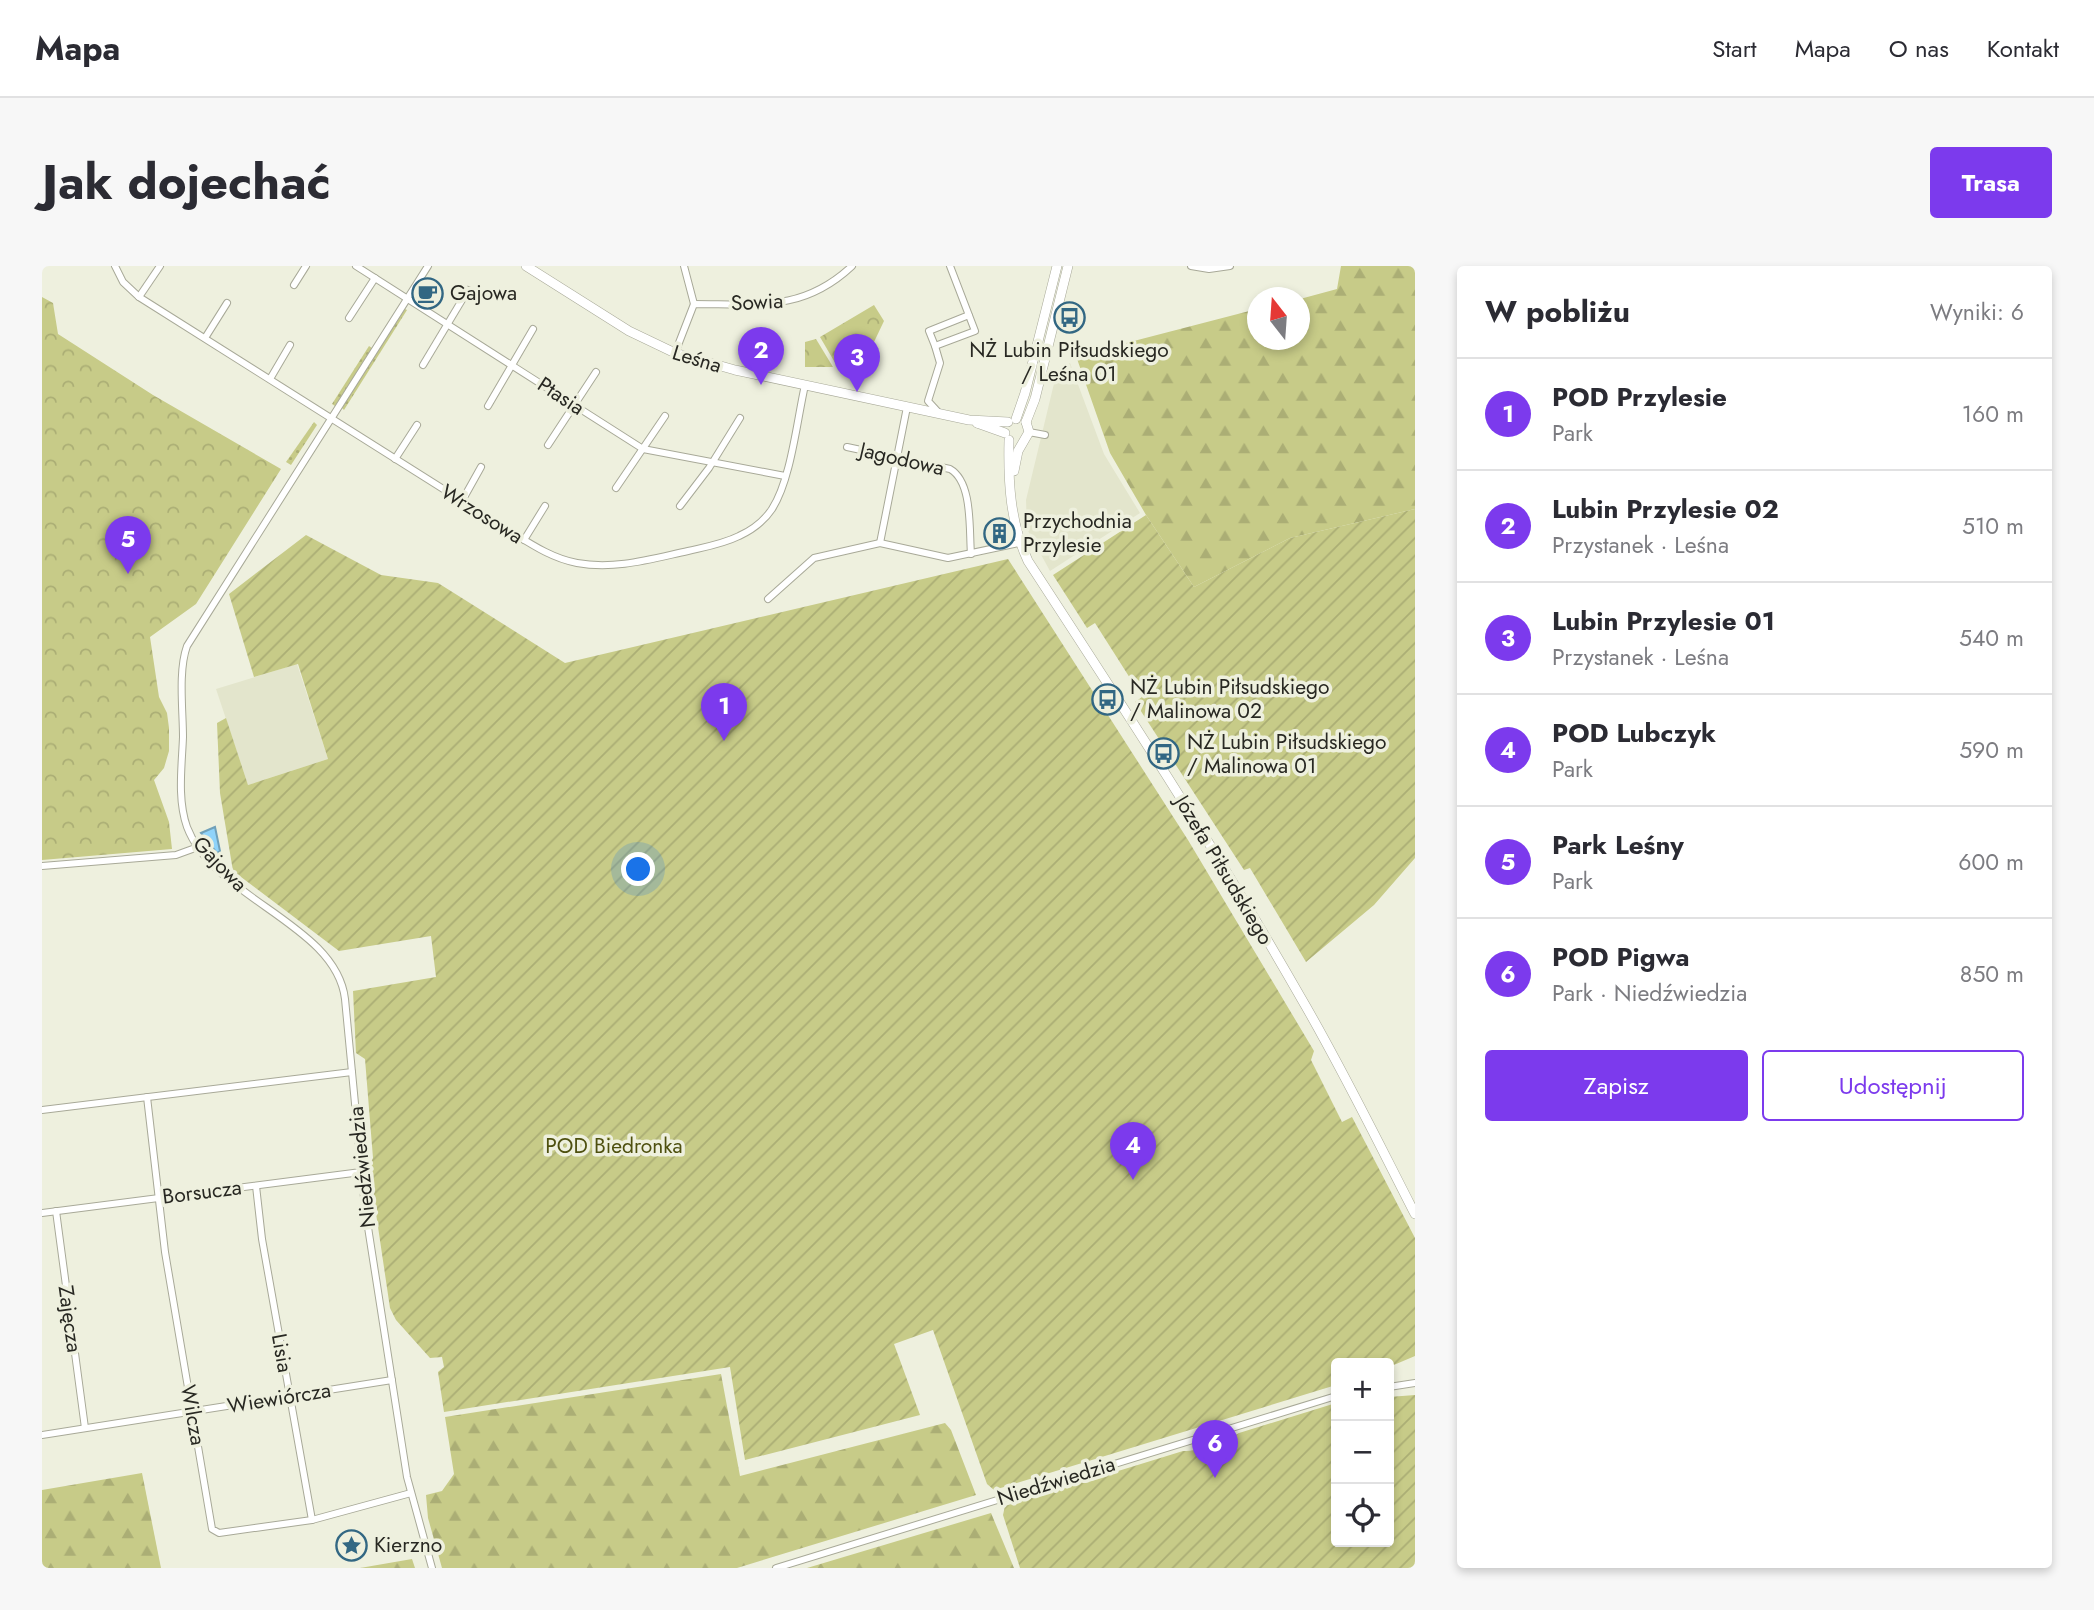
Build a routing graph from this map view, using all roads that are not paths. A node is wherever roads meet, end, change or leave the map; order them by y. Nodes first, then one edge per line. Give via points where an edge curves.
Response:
1 (115, 266) edge
2 (160, 266) edge
3 (306, 266) edge
4 (356, 266) edge
5 (428, 266) edge
6 (526, 266) edge
7 (684, 266) edge
8 (852, 266) edge
9 (950, 266) edge
10 (1057, 266) edge
11 (1068, 266) edge
12 (1191, 266) edge
13 (1230, 266) edge
14 (375, 278) junction
15 (294, 285) dead end
16 (468, 290) dead end
17 (139, 297) junction
18 (407, 299) junction
19 (226, 303) dead end
20 (694, 304) junction
21 (969, 315) junction
22 (349, 318) dead end
23 (447, 324) junction
24 (533, 329) dead end
25 (205, 338) junction
26 (290, 345) dead end
27 (935, 346) junction
28 (675, 353) junction
29 (512, 364) junction
30 (423, 365) dead end
31 (596, 372) dead end
32 (270, 379) junction
33 (805, 385) junction
34 (488, 405) dead end
35 (574, 405) junction
36 (907, 407) junction
37 (939, 413) junction
38 (665, 416) dead end
39 (331, 418) junction
40 (740, 418) dead end
41 (969, 420) junction
42 (1020, 424) junction
43 (417, 425) dead end
44 (1045, 435) dead end
45 (1007, 436) junction
46 (1021, 441) junction
47 (548, 445) dead end
48 (848, 447) dead end
49 (643, 449) junction
50 (897, 457) junction
51 (395, 459) junction
52 (712, 463) junction
53 (481, 467) dead end
54 (785, 476) junction
55 (616, 488) dead end
56 (1011, 494) junction
57 (461, 501) junction
58 (545, 506) dead end
59 (681, 506) dead end
60 (524, 540) junction
61 (880, 543) junction
62 (1019, 543) junction
63 (971, 554) junction
64 (768, 599) dead end
65 (198, 847) junction
66 (42, 866) edge
67 (352, 1072) junction
68 (147, 1097) junction
69 (42, 1110) edge
70 (361, 1172) junction
71 (256, 1186) junction
72 (159, 1197) junction
73 (56, 1211) junction
74 (42, 1213) edge
75 (1415, 1214) edge
76 (392, 1380) junction
77 (1415, 1383) edge
78 (1394, 1386) edge
79 (290, 1396) junction
80 (1331, 1398) edge
81 (192, 1411) junction
82 (85, 1428) junction
83 (42, 1434) edge
84 (411, 1493) junction
85 (312, 1520) junction
86 (432, 1568) edge
87 (776, 1568) edge

1 - 17 street, Wrzosowa
2 - 17 street
3 - 15 street
4 - 14 street, Ptasia
5 - 18 street, Gajowa
6 - 28 street, Leśna via 629,331
7 - 20 street
8 - 20 street, Sowia via 836,281 788,302
9 - 21 street
10 - 42 street
11 - 42 street via 1035,399
12 - 13 street
14 - 18 street, Ptasia
14 - 22 street
16 - 23 street
17 - 25 street, Wrzosowa
18 - 23 street, Ptasia
18 - 39 street, Gajowa
19 - 25 street
20 - 28 street
21 - 27 street via 929,331
21 - 27 street via 975,331
23 - 29 street, Ptasia
23 - 30 street
24 - 29 street
25 - 32 street, Wrzosowa
26 - 32 street
27 - 37 street via 940,363 928,401
28 - 33 street, Leśna
29 - 34 street
29 - 35 street, Ptasia
31 - 35 street
32 - 39 street, Wrzosowa
33 - 36 street, Leśna
33 - 54 street, Wrzosowa
35 - 47 street
35 - 49 street, Ptasia
36 - 37 street, Leśna
36 - 50 street
37 - 41 street, Leśna
38 - 49 street
39 - 51 street, Wrzosowa
39 - 65 street, Gajowa via 184,653 182,804
40 - 52 street
41 - 42 street, Leśna
41 - 45 street, Leśna
42 - 44 street
42 - 45 street, Józefa Piłsudskiego
42 - 46 street
43 - 51 street
45 - 46 street, Leśna
45 - 56 street, Józefa Piłsudskiego
46 - 56 street, Józefa Piłsudskiego
48 - 50 street, Jagodowa
49 - 52 street, Ptasia
49 - 55 street
50 - 61 street
50 - 63 street, Jagodowa via 956,472 966,490
51 - 57 street, Wrzosowa
52 - 54 street, Ptasia
52 - 59 street
53 - 57 street
54 - 60 street, Wrzosowa via 780,494 760,522 741,536 712,545 626,565 601,566 558,558
56 - 62 street, Józefa Piłsudskiego
57 - 60 street, Wrzosowa
58 - 60 street
61 - 63 street via 948,558
61 - 64 street via 814,558
62 - 63 street
62 - 75 street, Józefa Piłsudskiego via 1287,974
65 - 66 street via 176,855
65 - 67 street, Gajowa via 227,878 320,948 333,964 345,992
67 - 68 street
67 - 70 street, Niedźwiedzia
68 - 69 street
68 - 72 street, Wilcza
70 - 71 street, Borsucza
70 - 76 street, Niedźwiedzia
71 - 72 street, Borsucza
71 - 79 street, Lisia
72 - 73 street, Borsucza
72 - 81 street, Wilcza
73 - 74 street, Borsucza
73 - 82 street, Zajęcza
76 - 79 street, Wiewiórcza
76 - 84 street, Niedźwiedzia
77 - 78 street
79 - 81 street, Wiewiórcza
79 - 85 street, Lisia
80 - 87 street, Niedźwiedzia
81 - 82 street, Wiewiórcza
81 - 85 street, Wilcza via 215,1532
82 - 83 street, Wiewiórcza
84 - 85 street, Wilcza
84 - 86 street, Niedźwiedzia

